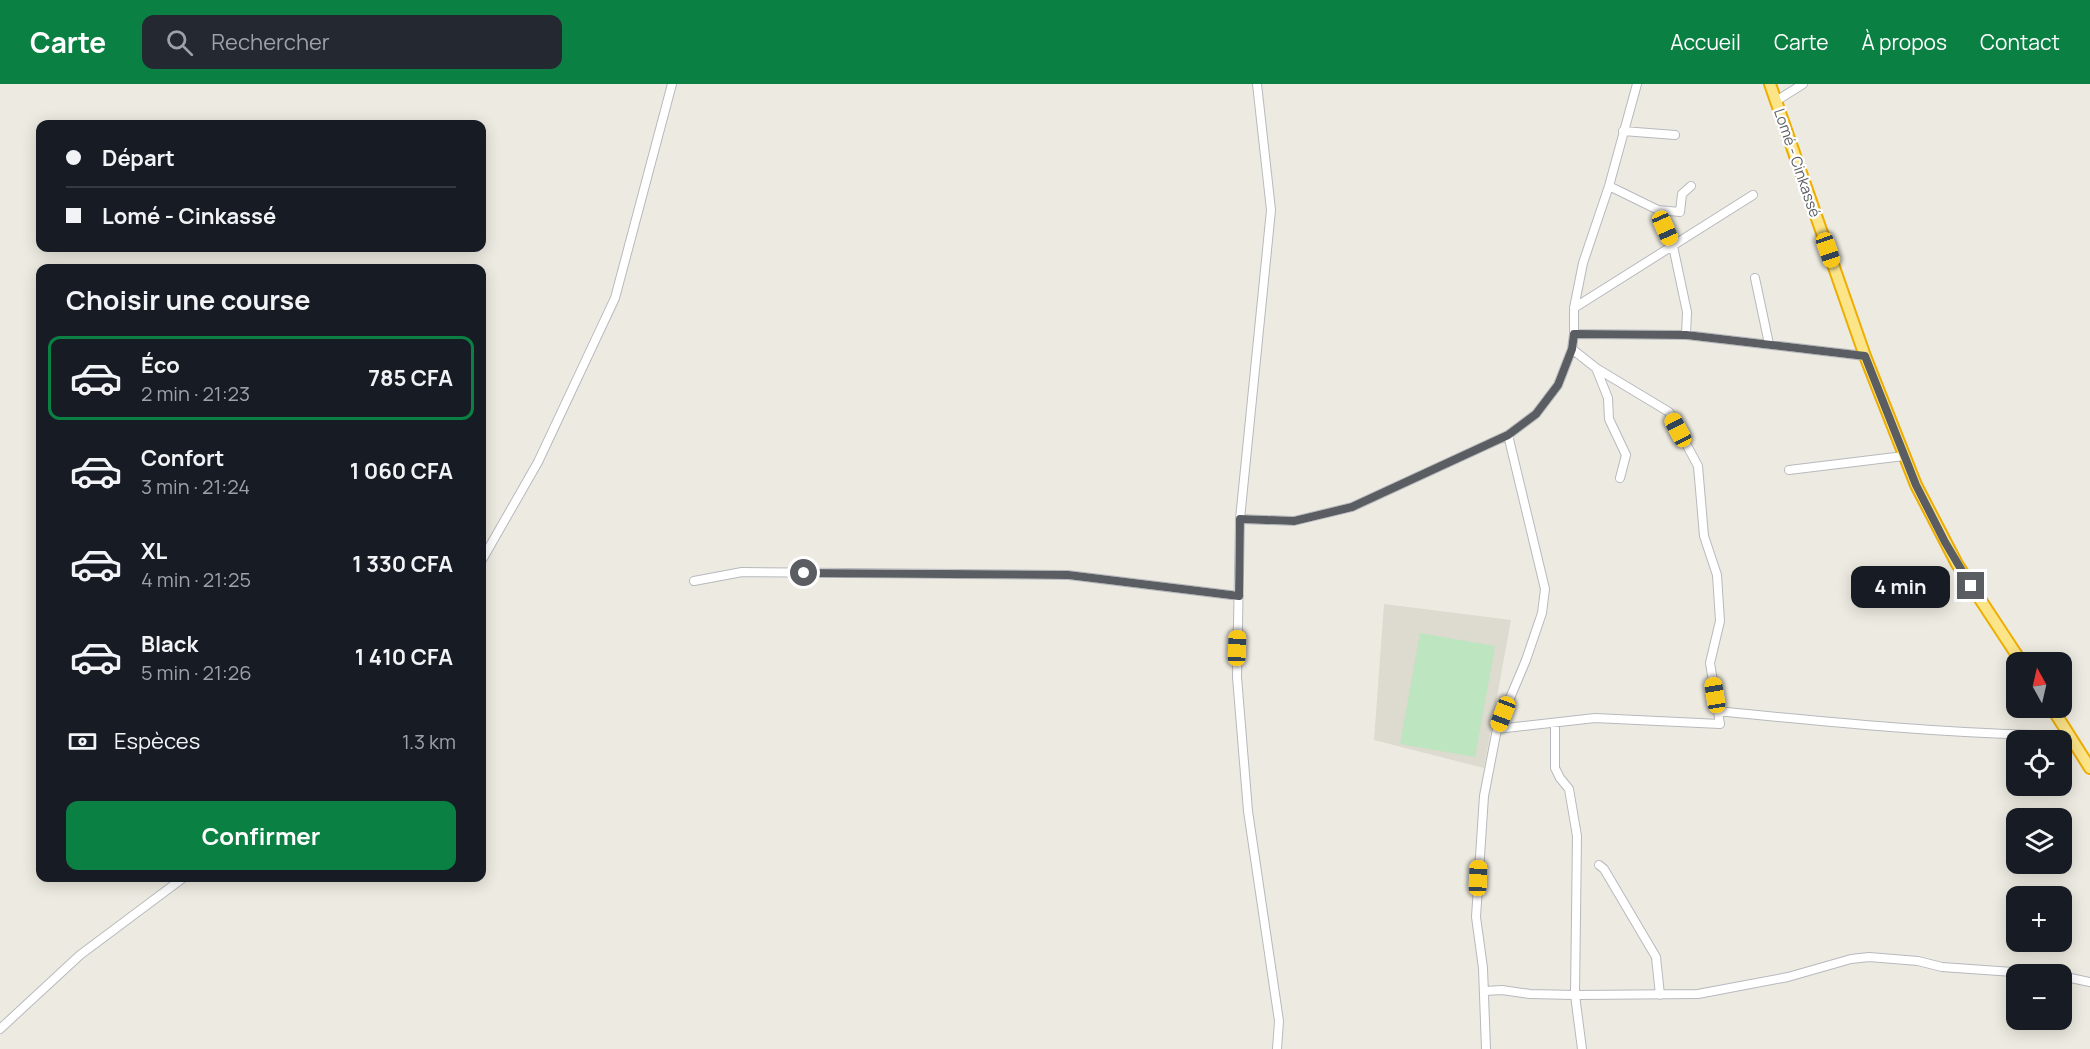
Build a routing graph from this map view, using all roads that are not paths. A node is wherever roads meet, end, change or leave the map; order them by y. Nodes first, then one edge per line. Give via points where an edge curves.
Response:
1 (672, 84) edge
2 (1257, 84) edge
3 (1637, 84) edge
4 (1770, 84) edge
5 (1803, 84) edge
6 (1776, 101) junction
7 (1623, 131) junction
8 (1676, 135) dead end
9 (1609, 186) junction
10 (1691, 186) dead end
11 (1753, 195) dead end
12 (1658, 210) junction
13 (1673, 246) junction
14 (1755, 278) dead end
15 (1574, 308) junction
16 (1574, 334) junction
17 (1686, 335) junction
18 (1769, 344) junction
19 (1572, 349) junction
20 (1865, 356) junction
21 (1596, 368) junction
22 (1508, 435) junction
23 (1904, 456) junction
24 (1789, 470) dead end
25 (1620, 478) dead end
26 (1240, 519) junction
27 (486, 553) edge
28 (694, 581) dead end
29 (1239, 596) junction
30 (2015, 652) edge
31 (1718, 711) junction
32 (1555, 723) junction
33 (1497, 729) junction
34 (2006, 734) edge
35 (2072, 739) edge
36 (2090, 768) edge
37 (1599, 865) dead end
38 (178, 882) edge
39 (2006, 971) edge
40 (2072, 978) edge
41 (2090, 982) edge
42 (1485, 991) junction
43 (1575, 995) junction
44 (1660, 996) junction
45 (0, 1029) edge
46 (1277, 1049) edge
47 (1486, 1049) edge
48 (1582, 1049) edge

1 - 27 street via 615,298 538,462
2 - 26 street via 1271,210
3 - 7 street
4 - 6 highway, Lomé - Cinkassé
5 - 6 street
6 - 20 highway, Lomé - Cinkassé
7 - 8 street
7 - 9 street
9 - 12 street
9 - 15 street
10 - 12 street via 1682,194 1680,212
11 - 13 street
12 - 13 street
13 - 15 street
13 - 17 street via 1687,312
14 - 18 street
15 - 16 street
16 - 17 street
16 - 19 street
17 - 18 street
18 - 20 street
19 - 21 street
19 - 22 street via 1558,385 1536,414
20 - 23 highway, Lomé - Cinkassé
21 - 25 street via 1608,398 1609,419 1626,455
21 - 31 street via 1669,412 1698,466 1704,536 1717,575 1720,621 1710,663
22 - 26 street via 1352,507 1294,521
22 - 33 street via 1545,589 1542,613 1526,660
23 - 24 street
23 - 30 highway, Lomé - Cinkassé via 1953,557
26 - 29 street
28 - 29 street via 742,572 1068,575
29 - 46 street via 1237,677 1248,811 1279,1021
31 - 32 street via 1720,724 1595,718
31 - 34 street
32 - 33 street
32 - 43 street via 1554,768 1569,789 1577,836
33 - 42 street via 1484,796 1476,917
35 - 36 highway
37 - 44 street via 1656,957
38 - 45 street via 80,955
39 - 44 street via 1869,957 1744,986
40 - 41 street
42 - 43 street
42 - 47 street
43 - 44 street
43 - 48 street

